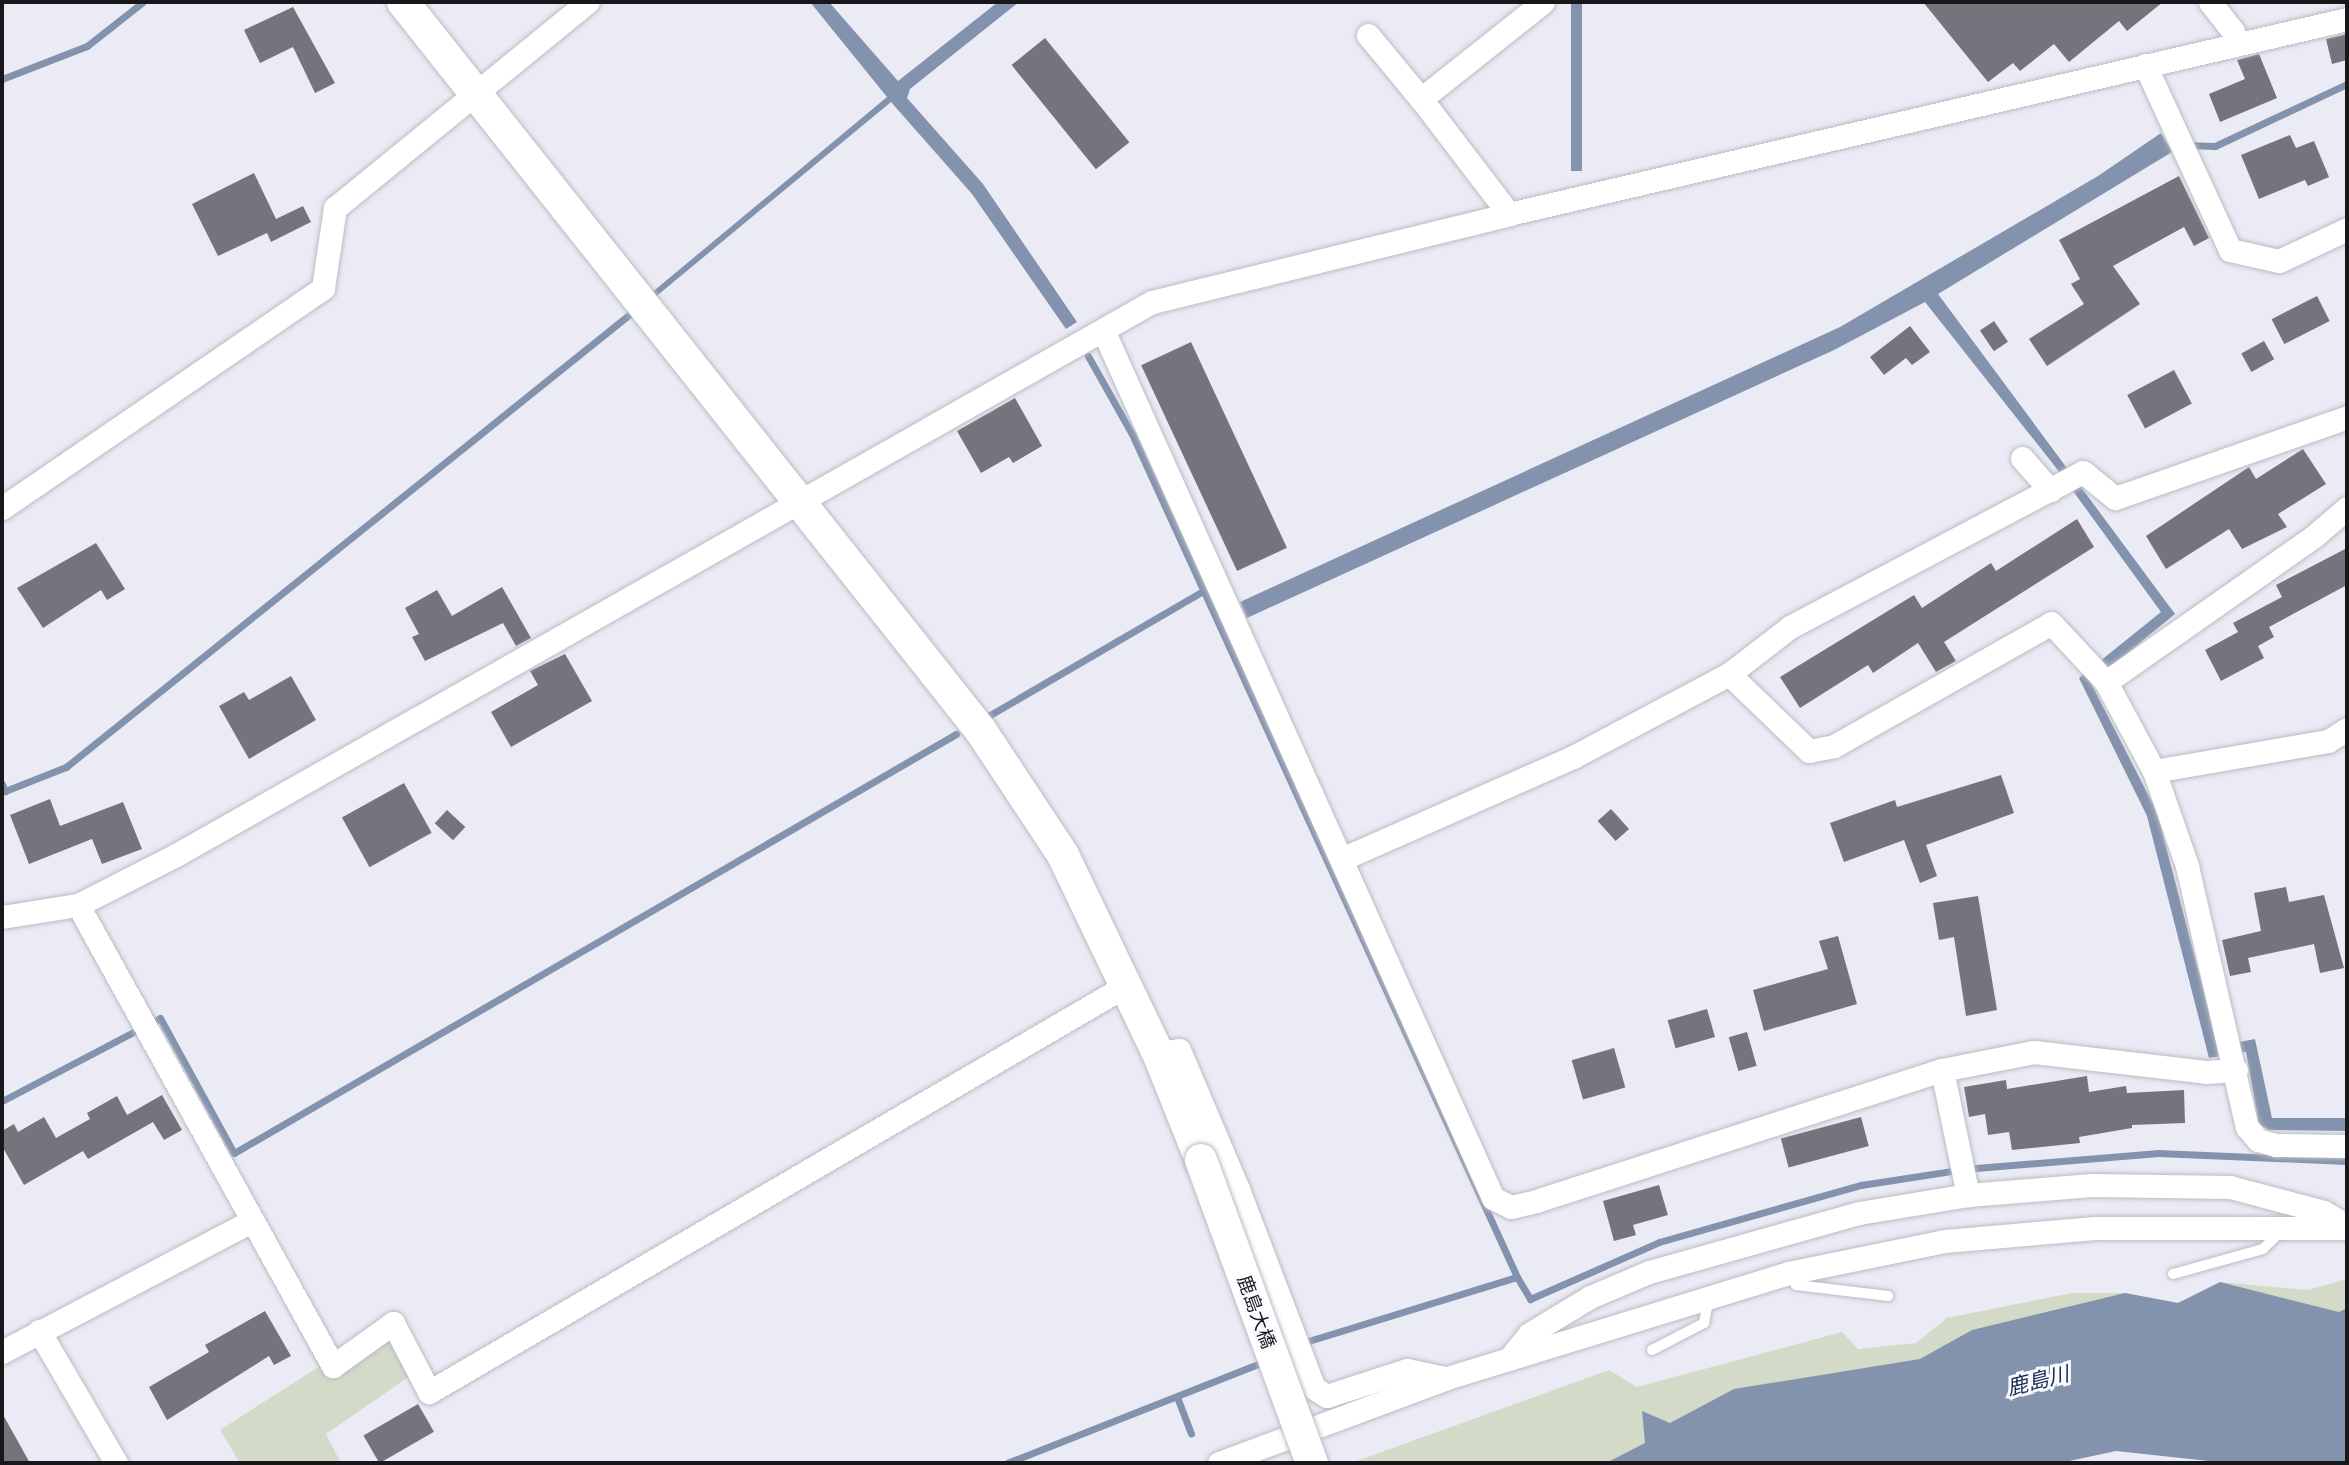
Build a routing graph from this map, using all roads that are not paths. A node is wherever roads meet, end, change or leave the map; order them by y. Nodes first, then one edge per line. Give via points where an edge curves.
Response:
1 (403, 2) edge
2 (588, 2) edge
3 (1543, 2) edge
4 (2210, 2) edge
5 (2347, 19) edge
6 (1368, 35) dead end
7 (2236, 44) junction
8 (2145, 65) junction
9 (474, 93) junction
10 (1421, 99) junction
11 (1509, 214) junction
12 (2347, 229) edge
13 (1103, 330) junction
14 (2347, 419) edge
15 (2022, 458) dead end
16 (2054, 487) junction
17 (798, 499) junction
18 (2, 508) edge
19 (2347, 508) edge
20 (1729, 674) junction
21 (2106, 682) junction
22 (2347, 729) edge
23 (2154, 771) junction
24 (1344, 858) junction
25 (78, 905) junction
26 (2, 917) edge
27 (1127, 985) junction
28 (1158, 1054) junction
29 (2233, 1056) junction
30 (1942, 1070) junction
31 (2347, 1146) edge
32 (1967, 1189) junction
33 (251, 1221) junction
34 (2347, 1227) edge
35 (2281, 1230) junction
36 (1788, 1273) junction
37 (2173, 1274) dead end
38 (1710, 1294) junction
39 (1888, 1296) dead end
40 (40, 1331) junction
41 (1652, 1350) dead end
42 (2, 1352) edge
43 (1509, 1359) junction
44 (1447, 1378) junction
45 (116, 1463) edge
46 (1219, 1463) edge
47 (1312, 1463) edge

1 - 9 street, 鹿島大橋
2 - 9 street
3 - 10 street
4 - 7 street via 2233,31
5 - 7 street
6 - 10 street
7 - 8 street
8 - 11 street
8 - 12 street via 2230,250 2279,261
9 - 17 street, 鹿島大橋
9 - 18 street via 335,208 323,288
10 - 11 street
11 - 13 street via 1152,302
13 - 17 street
13 - 24 street
14 - 16 street via 2115,498 2083,472
15 - 16 street
16 - 20 street via 1790,627
17 - 25 street via 176,855
17 - 27 street, 鹿島大橋 via 981,731 1063,855
19 - 21 street via 2313,537
20 - 21 street via 1809,751 1834,746 2051,623
20 - 24 street via 1573,757
21 - 23 street
22 - 23 street via 2328,741
23 - 29 street via 2187,866
24 - 30 street via 1493,1198 1511,1207
25 - 26 street
25 - 33 street
27 - 28 street, 鹿島大橋
27 - 33 street via 429,1392 393,1323 332,1366
28 - 44 street via 1179,1050 1314,1388 1327,1396 1407,1370
28 - 47 street, 鹿島大橋, bridge
29 - 30 street via 2206,1072 2034,1052
29 - 31 street via 2247,1127 2258,1140 2276,1145
30 - 32 street
32 - 34 street via 2230,1187 2324,1212
32 - 43 street via 1859,1213 1649,1272 1590,1297 1529,1334
33 - 40 street
34 - 35 street
35 - 36 street via 2094,1228 1945,1241
35 - 37 lane via 2263,1249
36 - 38 street
36 - 39 lane via 1796,1285
38 - 41 lane via 1704,1323
38 - 43 street
40 - 42 street
40 - 45 street
43 - 44 street
44 - 46 street

